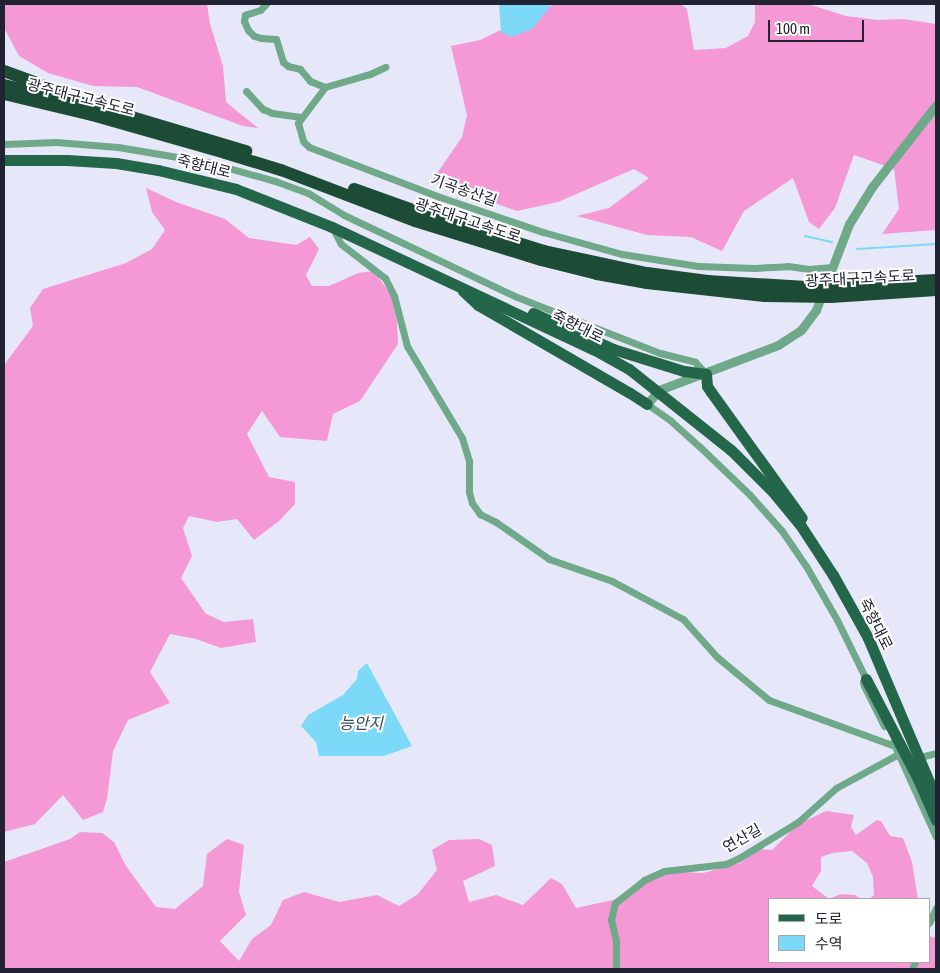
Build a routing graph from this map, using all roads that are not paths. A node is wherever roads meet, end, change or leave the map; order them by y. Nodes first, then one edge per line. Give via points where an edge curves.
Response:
1 (266, 4) edge
2 (385, 67) dead end
3 (4, 71) edge
4 (4, 84) edge
5 (325, 88) junction
6 (246, 91) dead end
7 (4, 94) edge
8 (936, 104) edge
9 (95, 106) junction
10 (301, 117) junction
11 (4, 144) edge
12 (20, 159) junction
13 (4, 160) edge
14 (4, 164) edge
15 (332, 226) junction
16 (832, 267) junction
17 (936, 280) edge
18 (456, 285) junction
19 (936, 290) edge
20 (804, 292) junction
21 (834, 292) junction
22 (506, 308) junction
23 (706, 374) junction
24 (659, 390) junction
25 (646, 404) junction
26 (818, 551) junction
27 (866, 679) joint
28 (899, 750) junction
29 (936, 753) edge
30 (920, 758) junction
31 (936, 798) edge
32 (936, 820) edge
33 (936, 838) edge
34 (936, 908) edge
35 (930, 921) edge
36 (616, 969) edge

1 - 5 street via 260,10 244,15 248,30 254,36 276,39 282,62 300,69 310,81
2 - 5 street
3 - 9 highway
4 - 9 highway, 광주대구고속도로
5 - 10 street
6 - 10 street via 263,109
7 - 20 highway, 광주대구고속도로 via 92,115 281,170 415,221 540,260 646,283 765,296
8 - 16 street via 872,187 849,224
9 - 20 highway, 광주대구고속도로 via 225,144 544,251 597,264
10 - 16 street, 기곡송산길 via 298,130 303,141 313,149 440,197 584,244 698,266
11 - 23 street via 56,142 118,148 207,162 276,182 308,193 344,215 517,297 643,347 695,362
12 - 13 main road, 죽향대로
12 - 14 street
12 - 15 main road, 죽향대로 via 116,163 158,170 236,189
15 - 18 main road, 죽향대로
15 - 28 street via 341,244 385,278 394,296 407,346 462,438 470,461 472,503 480,514 549,559 612,581 683,619 717,657 769,700
16 - 23 street via 816,310 801,330 778,345
17 - 21 highway, 광주대구고속도로
18 - 22 main road, 죽향대로
18 - 25 main road via 478,306
19 - 21 highway, 광주대구고속도로
20 - 21 highway, 광주대구고속도로
22 - 23 main road via 531,312 624,353
22 - 24 main road, 죽향대로 via 593,349
23 - 24 street
23 - 26 main road via 707,386 792,502 808,526
24 - 25 street
24 - 26 main road, 죽향대로 via 731,450 773,492
25 - 27 street via 700,447 782,531 837,620
26 - 30 main road, 죽향대로 via 868,638
27 - 28 main road
28 - 32 main road
28 - 33 street
28 - 36 street, 연산길 via 836,788 798,822 739,858 726,864 664,871 644,880 615,903 611,920 616,941
29 - 30 street
30 - 31 main road, 죽향대로
34 - 35 street

